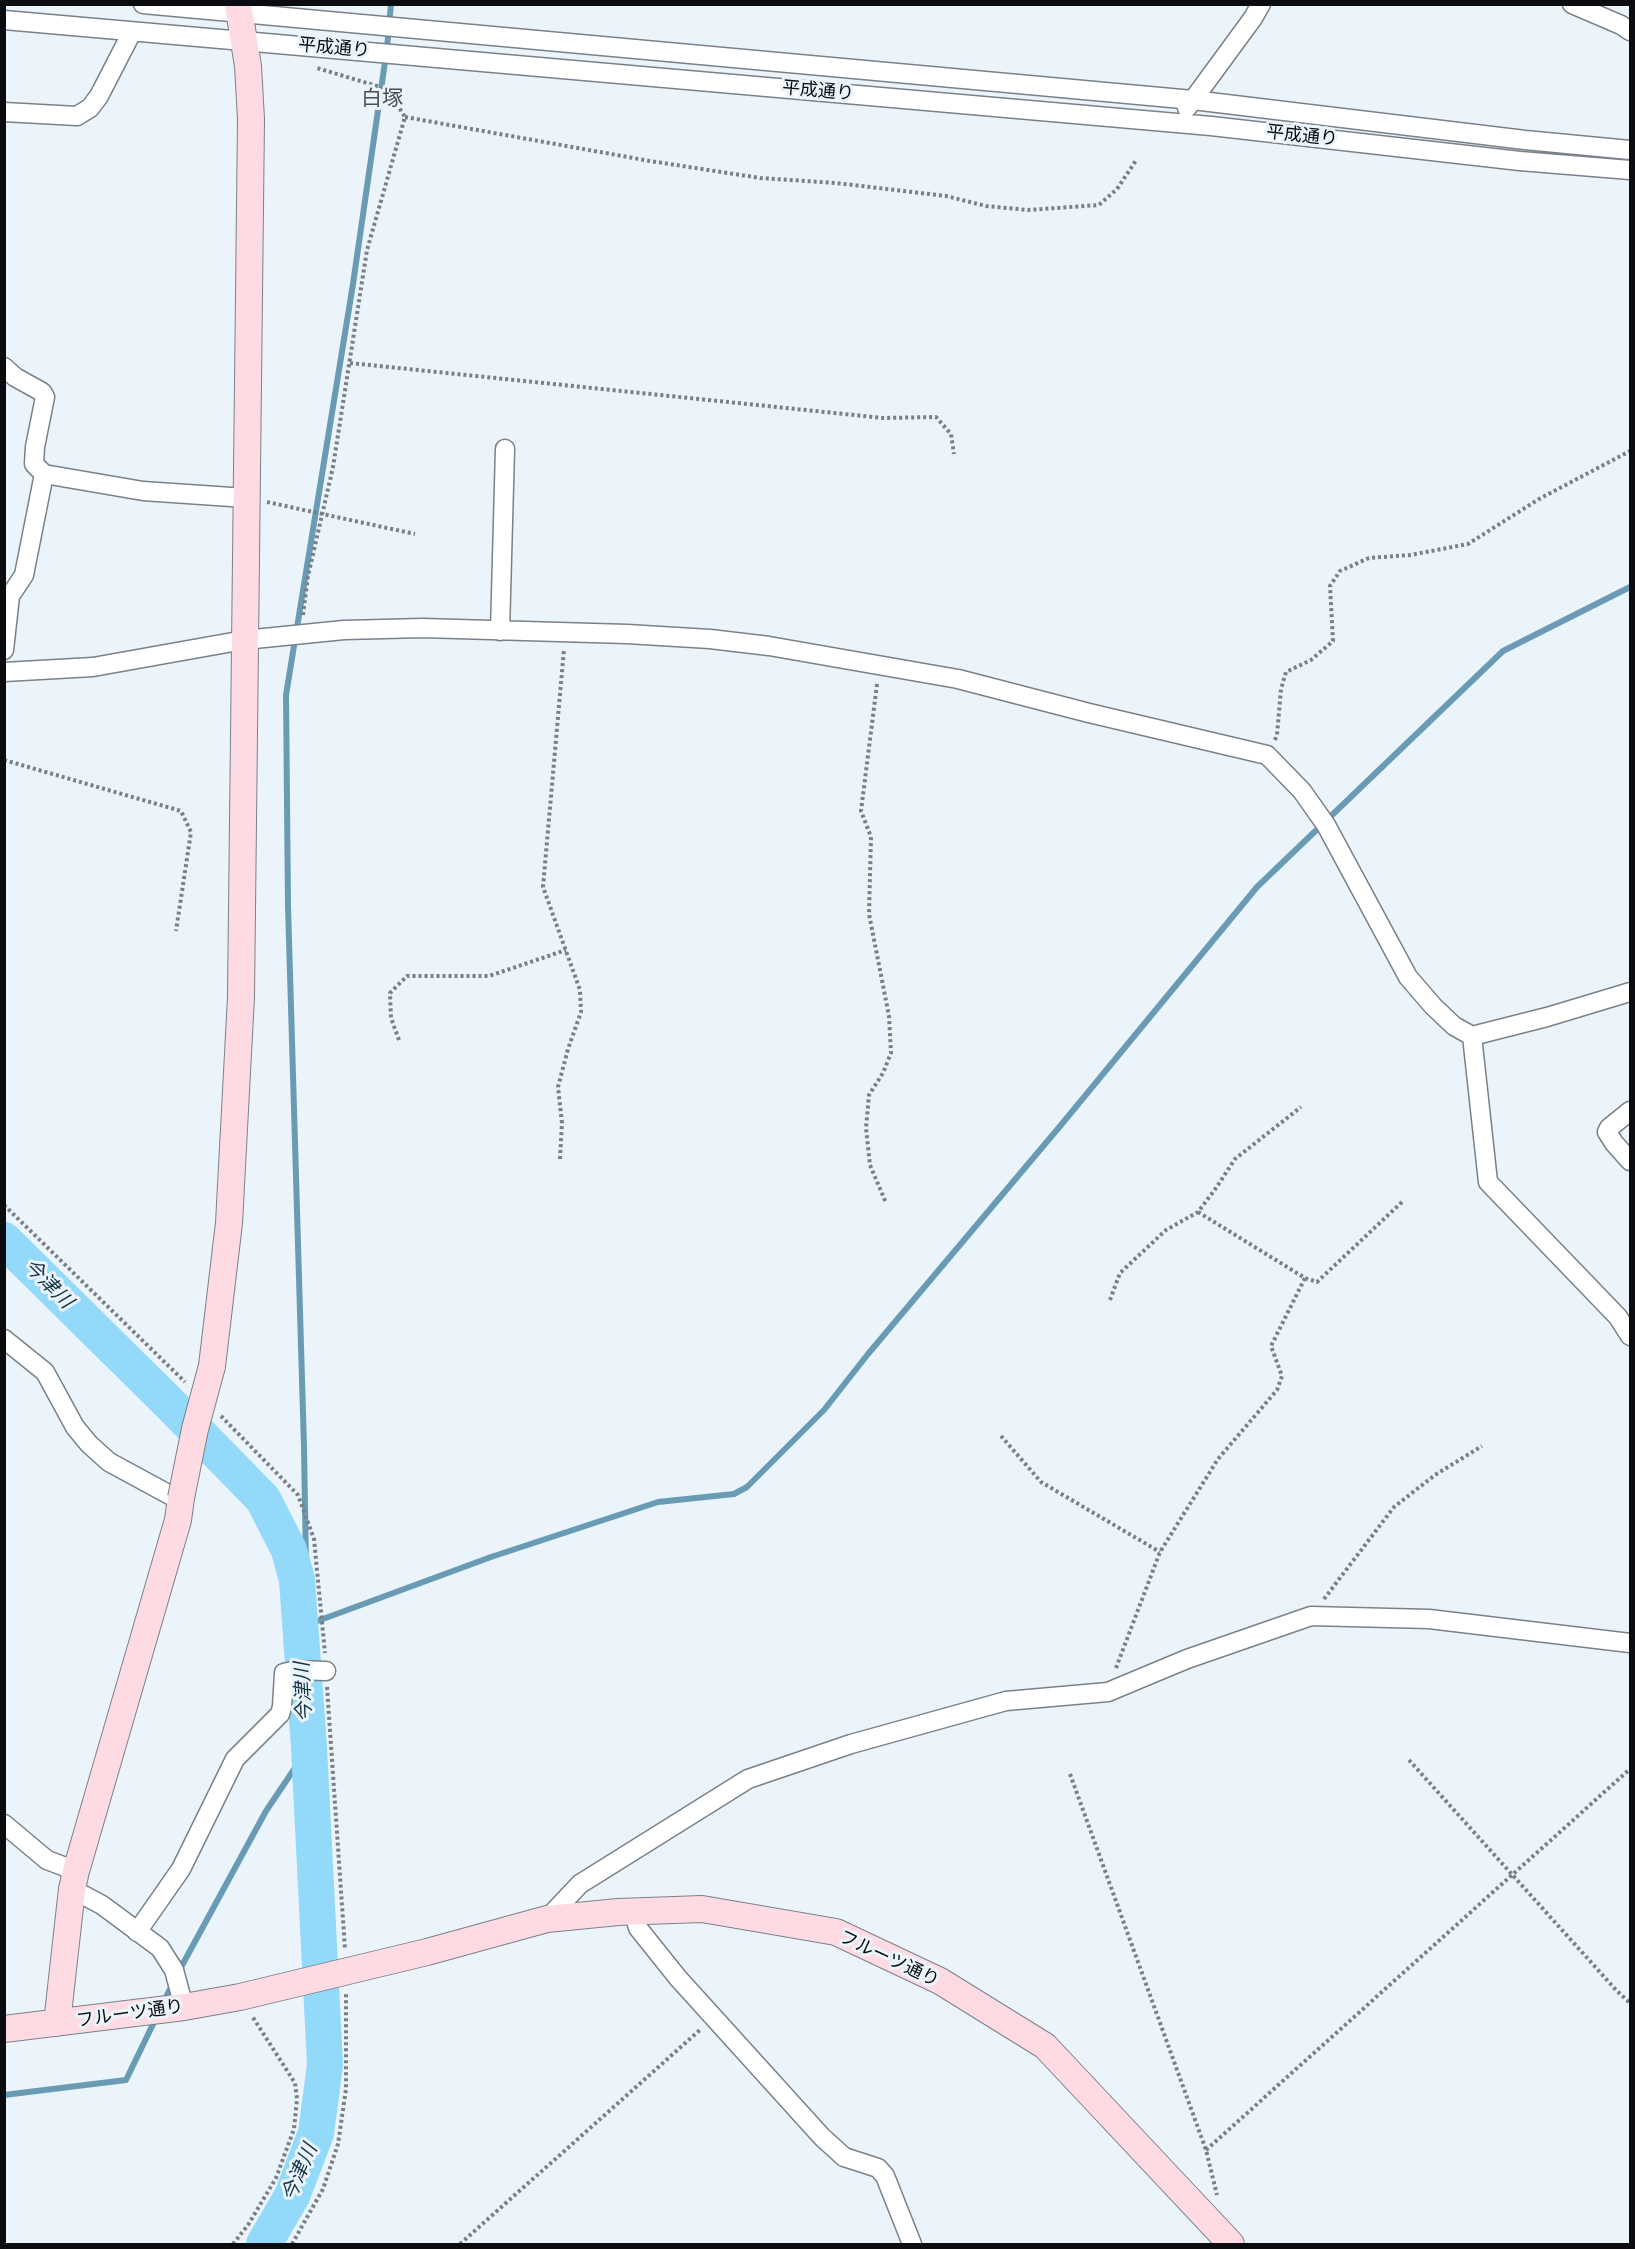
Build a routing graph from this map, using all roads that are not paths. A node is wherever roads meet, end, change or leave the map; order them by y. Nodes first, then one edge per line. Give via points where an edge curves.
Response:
1 (143, 4) edge
2 (1261, 4) edge
3 (1572, 4) edge
4 (239, 8) edge
5 (4, 20) edge
6 (1630, 31) edge
7 (132, 32) junction
8 (244, 40) junction
9 (1193, 100) junction
10 (4, 112) edge
11 (1175, 123) junction
12 (1630, 150) edge
13 (1630, 170) edge
14 (4, 367) edge
15 (505, 449) dead end
16 (44, 474) junction
17 (246, 498) junction
18 (500, 631) junction
19 (244, 640) junction
20 (4, 650) edge
21 (4, 672) edge
22 (1630, 992) edge
23 (1472, 1036) junction
24 (1630, 1111) edge
25 (1630, 1161) edge
26 (1630, 1336) edge
27 (4, 1339) edge
28 (181, 1499) junction
29 (1630, 1642) edge
30 (326, 1671) dead end
31 (4, 1824) edge
32 (74, 1880) junction
33 (634, 1912) junction
34 (548, 1919) junction
35 (137, 1932) junction
36 (184, 2007) junction
37 (57, 2023) junction
38 (4, 2029) edge
39 (912, 2244) edge
40 (1231, 2244) edge

1 - 4 street, 平成通り
2 - 9 street
3 - 6 street
4 - 8 street
4 - 9 street, 平成通り
5 - 7 street, 平成通り
7 - 8 street, 平成通り
7 - 10 street via 90,108 77,116
8 - 11 street, 平成通り
8 - 17 street via 251,119
9 - 11 street
9 - 12 street, 平成通り
11 - 13 street, 平成通り
14 - 16 street via 45,397 34,464
15 - 18 street
16 - 17 street via 143,491
16 - 20 street via 24,575 10,596
17 - 19 street
18 - 19 street via 344,630
18 - 23 street via 627,634 769,646 958,679 1267,755 1302,791 1326,825 1408,977 1454,1026
19 - 21 street via 93,667
19 - 28 street, bridge via 241,997 229,1223 212,1366
22 - 23 street
23 - 26 street via 1488,1182 1618,1317
24 - 25 street via 1607,1132
27 - 28 street via 45,1372 75,1427 89,1444 109,1462
28 - 32 street
29 - 34 street via 1429,1620 1311,1616 1187,1659 1108,1692 1006,1701 851,1744 748,1779 579,1884
30 - 35 street via 285,1672 280,1714 235,1759 181,1869
31 - 32 street
32 - 35 street
32 - 37 street
33 - 34 street, フルーツ通り
33 - 39 street via 638,1928 822,2137 844,2157 878,2168 885,2176
33 - 40 street, フルーツ通り via 702,1909 836,1932 940,1982 1045,2046
34 - 36 street, フルーツ通り via 247,1995
35 - 36 street via 160,1948 174,1970
36 - 37 street, フルーツ通り
37 - 38 street, フルーツ通り

